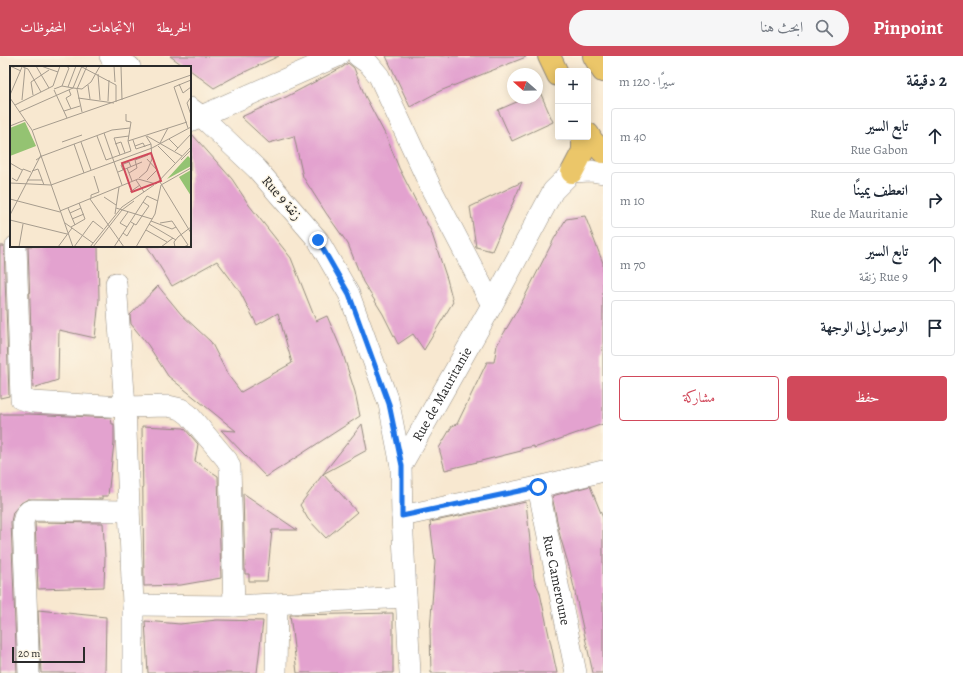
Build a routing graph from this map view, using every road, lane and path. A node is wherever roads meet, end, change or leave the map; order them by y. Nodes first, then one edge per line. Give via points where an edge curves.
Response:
1 (110, 56) edge
2 (338, 56) edge
3 (358, 56) edge
4 (549, 56) edge
5 (594, 56) edge
6 (128, 66) edge
7 (555, 69) edge
8 (603, 71) edge
9 (194, 115) edge
10 (591, 139) edge
11 (583, 140) edge
12 (603, 152) edge
13 (572, 172) junction
14 (603, 172) edge
15 (16, 247) edge
16 (116, 283) dead end
17 (492, 305) junction
18 (125, 407) junction
19 (402, 466) junction
20 (603, 471) edge
21 (538, 487) junction
22 (129, 511) junction
23 (402, 516) junction
24 (406, 597) junction
25 (133, 605) junction
26 (277, 605) junction
27 (234, 606) junction
28 (29, 673) edge
29 (133, 673) edge
30 (276, 673) edge
31 (410, 673) edge
32 (576, 673) edge

1 - 6 street
2 - 9 street
3 - 17 street via 379,76 433,192
4 - 7 main road
5 - 8 main road
9 - 19 street, Rue 9 زنقة via 257,169 322,246 349,294 389,404
10 - 12 main road
11 - 13 main road via 583,151
13 - 14 street
13 - 17 street, Rue de Mauritanie via 552,191
15 - 18 street via 21,399 32,402
16 - 18 street
17 - 19 street, Rue de Mauritanie
18 - 22 street
18 - 27 street via 168,406 181,410 189,415 227,460 231,474
19 - 23 street, Rue de Mauritanie
20 - 21 street
21 - 23 street
21 - 32 street, Rue Cameroune
22 - 25 street
22 - 28 street via 32,510 25,515 23,522
23 - 24 street, Rue de Mauritanie
24 - 26 street
24 - 31 street, Rue de Mauritanie
25 - 27 street
25 - 29 street
26 - 27 street
26 - 30 street

